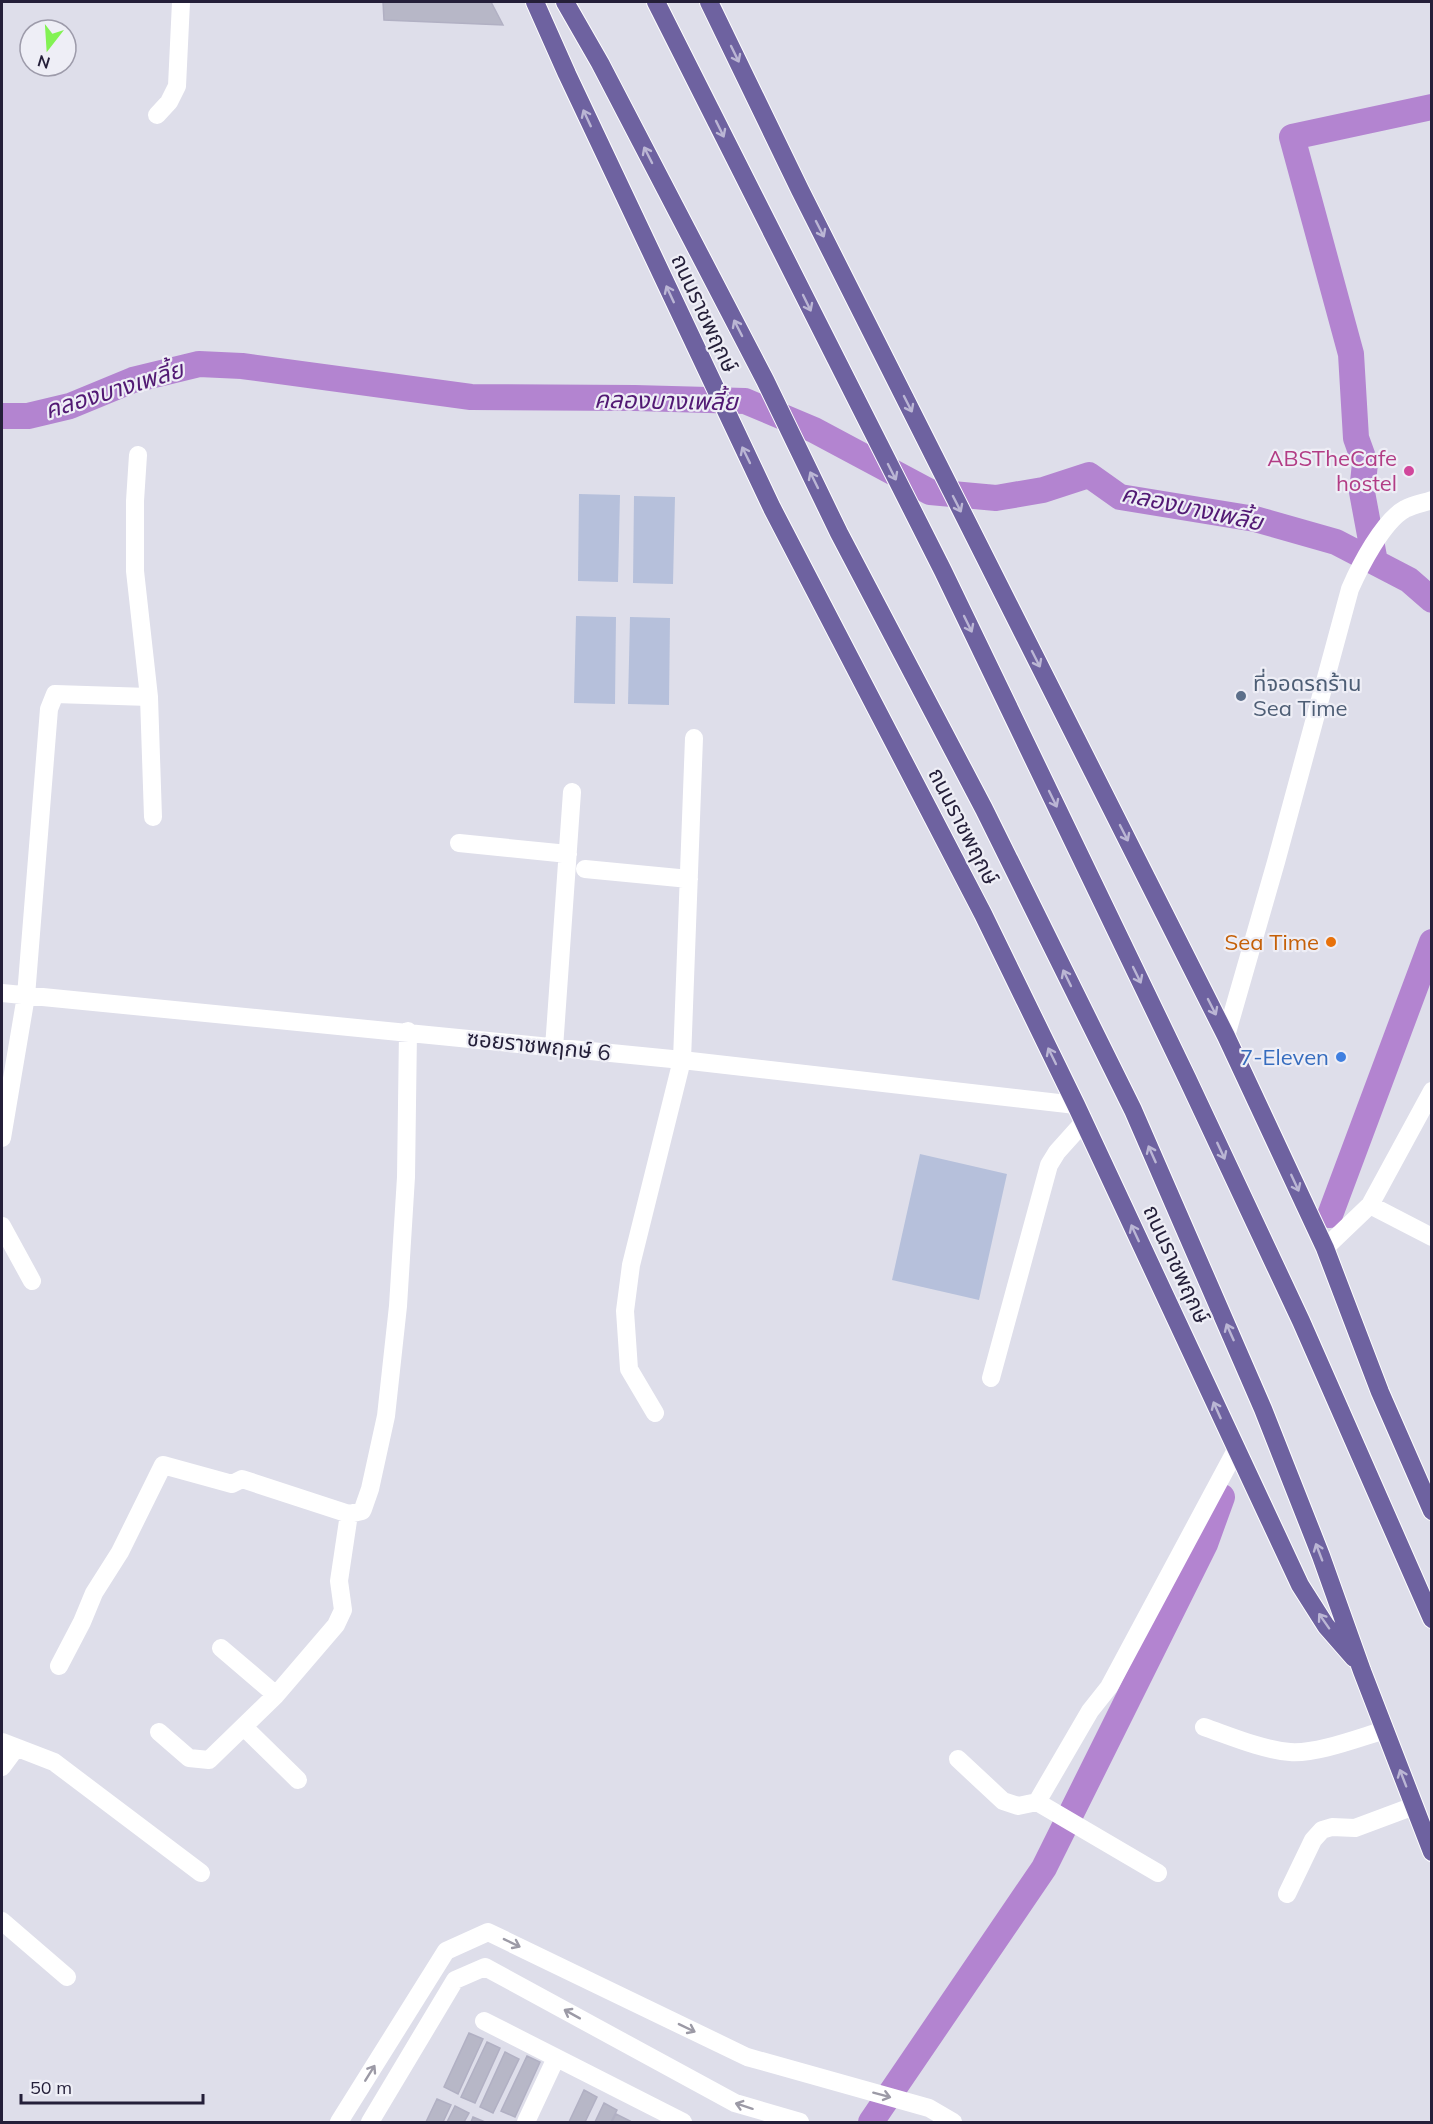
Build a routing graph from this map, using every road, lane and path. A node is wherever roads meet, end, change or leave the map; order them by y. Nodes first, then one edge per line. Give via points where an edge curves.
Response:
1 (181, 2) edge
2 (535, 2) edge
3 (566, 2) edge
4 (656, 2) edge
5 (709, 2) edge
6 (157, 115) dead end
7 (138, 455) dead end
8 (1431, 500) edge
9 (149, 697) junction
10 (694, 738) dead end
11 (572, 792) dead end
12 (153, 817) dead end
13 (459, 843) dead end
14 (568, 854) junction
15 (585, 869) dead end
16 (689, 879) junction
17 (2, 993) edge
18 (26, 996) junction
19 (408, 1031) junction
20 (1226, 1036) junction
21 (555, 1048) junction
22 (682, 1060) junction
23 (1431, 1091) edge
24 (1076, 1105) junction
25 (1083, 1123) junction
26 (2, 1138) edge
27 (1370, 1205) junction
28 (2, 1226) edge
29 (1431, 1237) edge
30 (1325, 1248) junction
31 (32, 1281) dead end
32 (991, 1378) dead end
33 (656, 1413) dead end
34 (1236, 1450) junction
35 (1431, 1510) edge
36 (349, 1514) junction
37 (1431, 1619) edge
38 (221, 1648) dead end
39 (59, 1666) dead end
40 (1361, 1666) junction
41 (276, 1695) junction
42 (244, 1727) junction
43 (1204, 1727) dead end
44 (1385, 1730) junction
45 (159, 1732) dead end
46 (9, 1745) edge
47 (958, 1759) dead end
48 (2, 1767) edge
49 (298, 1780) dead end
50 (1037, 1802) junction
51 (1413, 1806) junction
52 (1431, 1852) edge
53 (201, 1873) dead end
54 (1158, 1873) dead end
55 (1287, 1894) dead end
56 (2, 1921) edge
57 (67, 1977) dead end
58 (484, 2021) dead end
59 (556, 2058) junction
60 (339, 2122) edge
61 (370, 2122) edge
62 (526, 2122) edge
63 (683, 2122) edge
64 (800, 2122) edge
65 (954, 2122) edge

1 - 6 street via 177,86
24 -> 2 main road, ถนนราชพฤกษ์ via 983,914 772,508
40 -> 3 main road, ถนนราชพฤกษ์ via 1263,1409 1133,1110 765,380
4 -> 37 main road via 943,571 1269,1253
5 -> 20 main road
7 - 9 street via 135,570
8 - 20 street via 1393,518 1362,562 1350,589
9 - 12 street
9 - 18 street via 55,694 51,700
10 - 16 street
11 - 14 street
13 - 14 street
14 - 21 street
15 - 16 street
16 - 22 street
17 - 18 street, ซอยราชพฤกษ์ 6
18 - 19 street, ซอยราชพฤกษ์ 6
18 - 26 street
19 - 21 street, ซอยราชพฤกษ์ 6
19 - 36 street via 406,1177 386,1416 366,1502 362,1511
20 -> 30 main road
21 - 22 street, ซอยราชพฤกษ์ 6
22 - 24 street, ซอยราชพฤกษ์ 6
22 - 33 street via 631,1266 625,1311 629,1369
23 - 27 street
24 - 25 main road, ถนนราชพฤกษ์
25 - 32 street via 1049,1165
34 -> 25 main road, ถนนราชพฤกษ์
27 - 29 street
27 - 30 street
28 - 31 street
30 - 35 main road via 1380,1392
40 -> 34 main road, ถนนราชพฤกษ์ via 1326,1626 1300,1585
34 - 50 street via 1109,1687 1090,1711
36 - 39 street via 242,1479 232,1484 163,1465
36 - 41 street via 339,1581 343,1610 336,1625
38 - 41 street
40 - 44 main road, ถนนราชพฤกษ์
41 - 42 street
42 - 45 street via 209,1760 189,1758
42 - 49 street
43 - 44 street via 1290,1752 1307,1752
51 -> 44 main road, ถนนราชพฤกษ์
46 - 48 street
46 - 53 street via 54,1762
47 - 50 street via 1003,1801 1018,1806
50 - 54 street
51 - 52 main road, ถนนราชพฤกษ์
51 - 55 street via 1354,1828 1322,1830 1313,1840
56 - 57 street
58 - 59 street
59 - 62 street
59 - 63 street
60 -> 65 street via 446,1951 488,1932 747,2057 929,2108
64 -> 61 street via 735,2103 484,1967 455,1980

